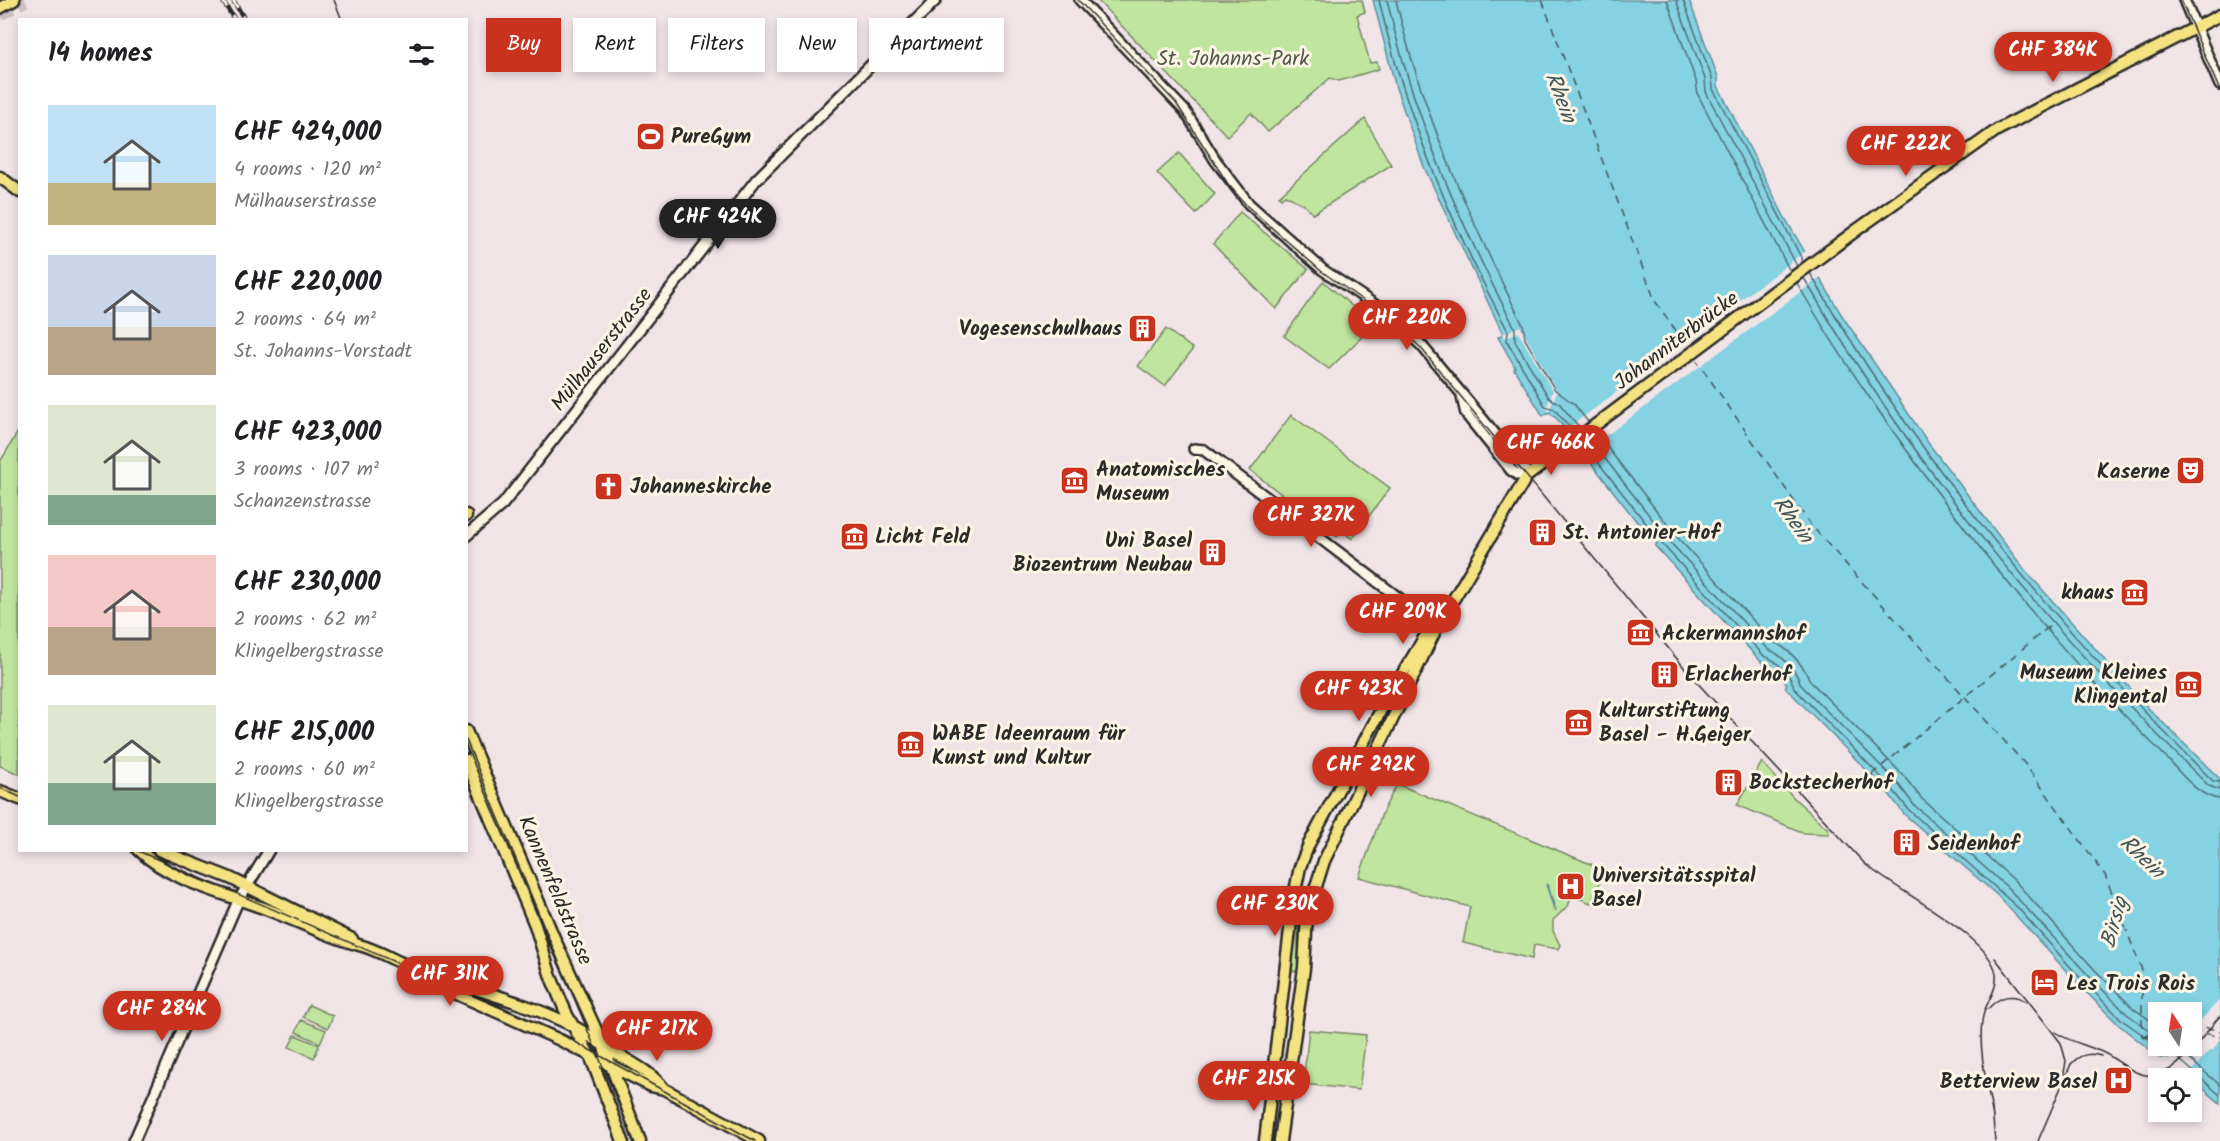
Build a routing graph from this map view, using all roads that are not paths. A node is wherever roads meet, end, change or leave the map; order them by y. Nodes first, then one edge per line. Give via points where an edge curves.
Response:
1 (14, 0) edge
2 (936, 0) edge
3 (1080, 0) edge
4 (2184, 0) edge
5 (0, 8) edge
6 (2220, 15) edge
7 (2195, 27) junction
8 (2220, 86) edge
9 (0, 177) edge
10 (18, 190) edge
11 (1194, 449) dead end
12 (1528, 475) junction
13 (468, 534) edge
14 (1437, 627) junction
15 (468, 735) edge
16 (468, 765) edge
17 (0, 791) edge
18 (18, 798) edge
19 (141, 852) edge
20 (167, 852) edge
21 (268, 852) edge
22 (248, 887) junction
23 (238, 901) junction
24 (359, 945) junction
25 (418, 970) junction
26 (573, 1026) junction
27 (603, 1045) junction
28 (591, 1058) junction
29 (610, 1065) junction
30 (634, 1077) junction
31 (664, 1089) junction
32 (620, 1091) junction
33 (739, 1136) edge
34 (134, 1141) edge
35 (623, 1141) edge
36 (640, 1141) edge
37 (759, 1141) edge
38 (1265, 1141) edge
39 (1280, 1141) edge

1 - 5 main road
2 - 13 street, Mülhauserstrasse via 756,180 503,504
3 - 12 street via 1185,111 1239,192 1323,270 1395,320 1422,346
4 - 7 street
6 - 7 main road, Johanniterbrücke
7 - 8 street
7 - 12 main road, Johanniterbrücke via 1997,130
9 - 10 main road
11 - 14 street via 1204,450
12 - 14 main road
14 - 38 main road via 1424,638 1382,708 1300,867
14 - 39 main road via 1324,861 1307,915 1304,969
15 - 27 main road, Kannenfeldstrasse
16 - 26 main road, Kannenfeldstrasse
17 - 18 main road
19 - 23 main road via 155,865
20 - 22 main road
21 - 22 street
22 - 23 street
22 - 24 main road via 347,935
23 - 24 main road
23 - 34 street
24 - 25 main road
25 - 26 main road via 506,998
25 - 28 main road via 440,986
26 - 27 main road
26 - 28 main road, Kannenfeldstrasse
27 - 29 main road, Kannenfeldstrasse
27 - 31 main road via 656,1078
28 - 29 main road
28 - 35 main road, Kannenfeldstrasse
29 - 30 main road
29 - 32 main road, Kannenfeldstrasse
30 - 31 main road
30 - 32 main road via 624,1080
31 - 33 main road
32 - 36 main road, Kannenfeldstrasse
33 - 37 main road

